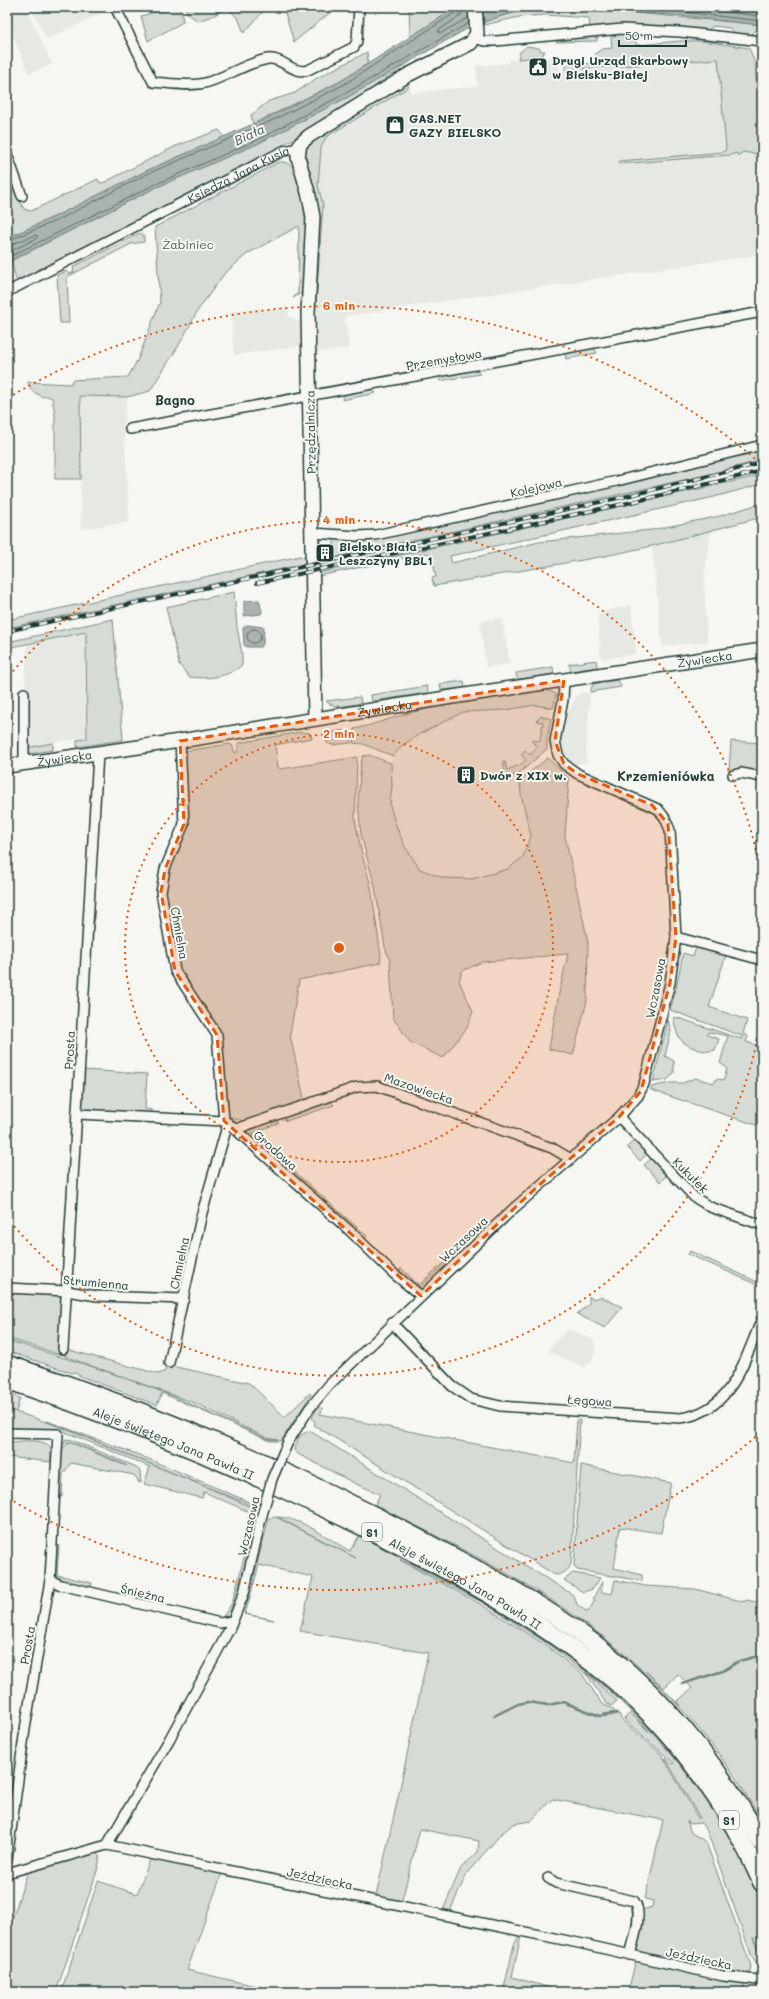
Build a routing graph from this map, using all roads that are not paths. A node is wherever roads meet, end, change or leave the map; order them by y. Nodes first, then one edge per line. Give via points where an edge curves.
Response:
1 (116, 7) edge
2 (359, 7) edge
3 (475, 7) edge
4 (476, 32) junction
5 (762, 41) edge
6 (299, 148) junction
7 (7, 154) edge
8 (22, 196) dead end
9 (7, 292) edge
10 (762, 312) edge
11 (310, 397) junction
12 (130, 429) dead end
13 (762, 445) edge
14 (312, 533) junction
15 (762, 650) edge
16 (564, 680) junction
17 (24, 693) dead end
18 (315, 719) junction
19 (180, 741) junction
20 (98, 754) junction
21 (24, 764) junction
22 (7, 766) edge
23 (733, 775) dead end
24 (762, 777) edge
25 (676, 937) junction
26 (762, 960) edge
27 (77, 1114) junction
28 (619, 1117) junction
29 (226, 1122) junction
30 (236, 1129) junction
31 (569, 1158) junction
32 (762, 1225) edge
33 (7, 1288) edge
34 (67, 1291) junction
35 (421, 1296) junction
36 (184, 1299) junction
37 (762, 1319) edge
38 (392, 1323) junction
39 (63, 1349) dead end
40 (169, 1363) dead end
41 (7, 1364) edge
42 (7, 1380) edge
43 (7, 1433) edge
44 (50, 1580) junction
45 (232, 1622) junction
46 (762, 1843) edge
47 (107, 1845) junction
48 (7, 1860) edge
49 (7, 1873) edge
50 (548, 1878) dead end
51 (762, 1883) edge
52 (630, 1955) junction
53 (762, 1983) edge

1 - 2 street via 153,82 205,83 246,64 269,59 299,70 308,70 354,47 357,41
3 - 4 street
4 - 5 street via 484,41 496,42 622,28
4 - 6 street, Księdza Jana Kusia via 468,46 408,75 303,140
6 - 9 street, Księdza Jana Kusia via 283,151
6 - 11 street, Przędzalnicza via 299,162 313,217 308,308
7 - 8 street
10 - 11 street, Przemysłowa
11 - 12 street, Przemysłowa
11 - 14 street, Przędzalnicza
13 - 14 street, Kolejowa via 617,481 376,535
14 - 18 street, Przędzalnicza
15 - 16 street, Żywiecka
16 - 18 street, Żywiecka
16 - 25 street, Wczasowa via 555,741 558,755 564,764 578,774 652,805 662,813 668,824 674,872
17 - 21 street
18 - 19 street, Żywiecka
19 - 20 street, Żywiecka
19 - 29 street, Chmielna via 184,824 165,869 161,892 175,971 218,1035
20 - 21 street, Żywiecka
20 - 27 street, Prosta
21 - 22 street, Żywiecka
23 - 24 street via 741,773
25 - 26 street
25 - 28 street, Wczasowa via 670,983 647,1076 638,1096
27 - 29 street
27 - 34 street, Prosta
28 - 31 street, Wczasowa
28 - 32 street, Kukułek via 694,1197 710,1207
29 - 30 street, Grodowa
29 - 36 street, Chmielna via 202,1213
30 - 31 street, Mazowiecka via 357,1087 377,1086 552,1148
30 - 35 street, Grodowa
31 - 35 street, Wczasowa
33 - 34 street, Strumienna
34 - 36 street, Strumienna via 97,1296
34 - 39 street, Prosta
35 - 38 street, Wczasowa
36 - 40 street, Chmielna
37 - 38 street, Łęgowa via 725,1395 699,1415 680,1418 512,1408 481,1402 452,1386
38 - 45 street, Wczasowa, bridge via 329,1385 309,1409 288,1442 272,1479 244,1593
41 - 46 highway, Aleje świętego Jana Pawła II / S1 via 184,1428 293,1476 409,1533 535,1603 595,1644 662,1705 702,1750 744,1811
42 - 51 highway, Aleje świętego Jana Pawła II / S1 via 171,1441 286,1490 466,1581 546,1630 618,1685 671,1739 729,1819
43 - 44 street, Prosta via 58,1434
44 - 45 street, Śnieżna via 61,1585 220,1623
44 - 48 street, Prosta via 25,1729
45 - 47 street, Wczasowa via 169,1740
47 - 49 street, Jeździecka
47 - 52 street, Jeździecka
50 - 52 street via 556,1883 634,1901 638,1917
52 - 53 street, Jeździecka via 723,1976 758,1980

